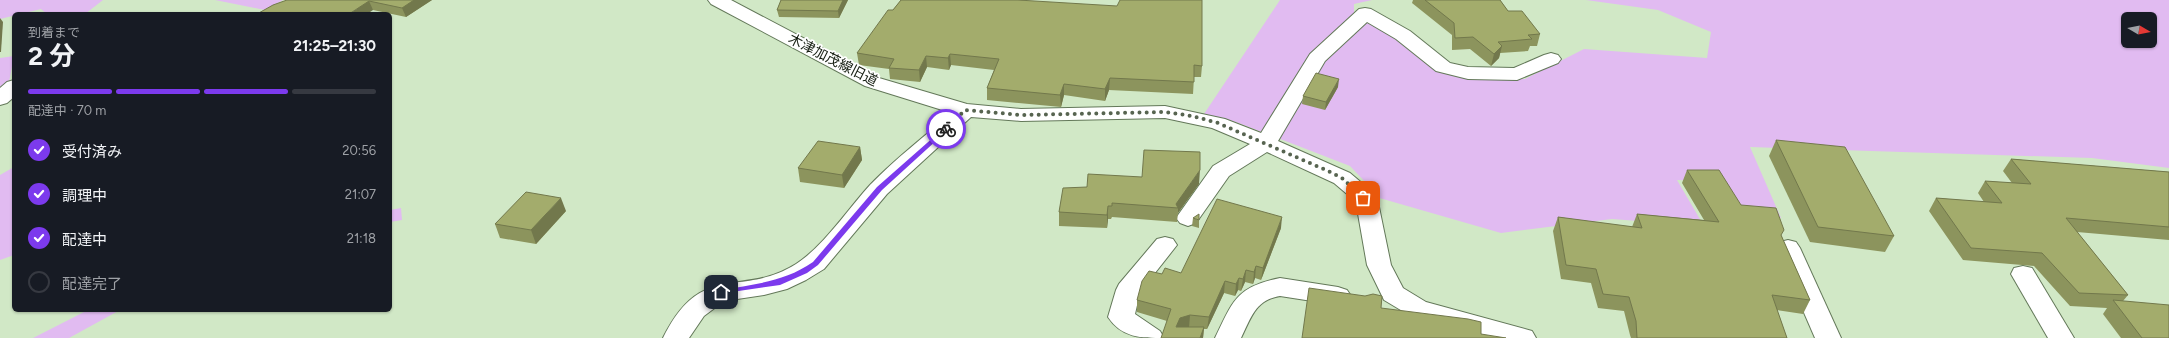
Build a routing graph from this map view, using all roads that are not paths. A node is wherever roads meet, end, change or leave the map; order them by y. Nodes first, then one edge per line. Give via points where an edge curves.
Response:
1 (718, 0) edge
2 (1551, 59) dead end
3 (12, 88) edge
4 (0, 99) edge
5 (965, 110) junction
6 (1265, 144) junction
7 (1188, 218) dead end
8 (1165, 245) dead end
9 (1788, 248) edge
10 (2023, 274) dead end
11 (1375, 297) junction
12 (676, 338) edge
13 (1151, 338) edge
14 (1228, 338) edge
15 (1524, 338) edge
16 (1828, 338) edge
17 (2061, 338) edge

1 - 5 street, 木津加茂線旧道 via 872,82
2 - 6 street via 1517,74 1468,73 1443,67 1403,35 1365,13 1317,58
3 - 4 street
5 - 6 street, 木津加茂線旧道 via 1021,115 1165,112 1218,123
5 - 12 street via 879,188 816,263 777,283 721,292 697,307 687,318
6 - 7 street via 1221,171
6 - 11 street, 木津加茂線旧道 via 1342,178 1363,198 1368,207 1379,265
8 - 13 street via 1128,290 1121,316
9 - 16 street
10 - 17 street
11 - 14 street via 1280,287 1264,290 1244,303
11 - 15 street

